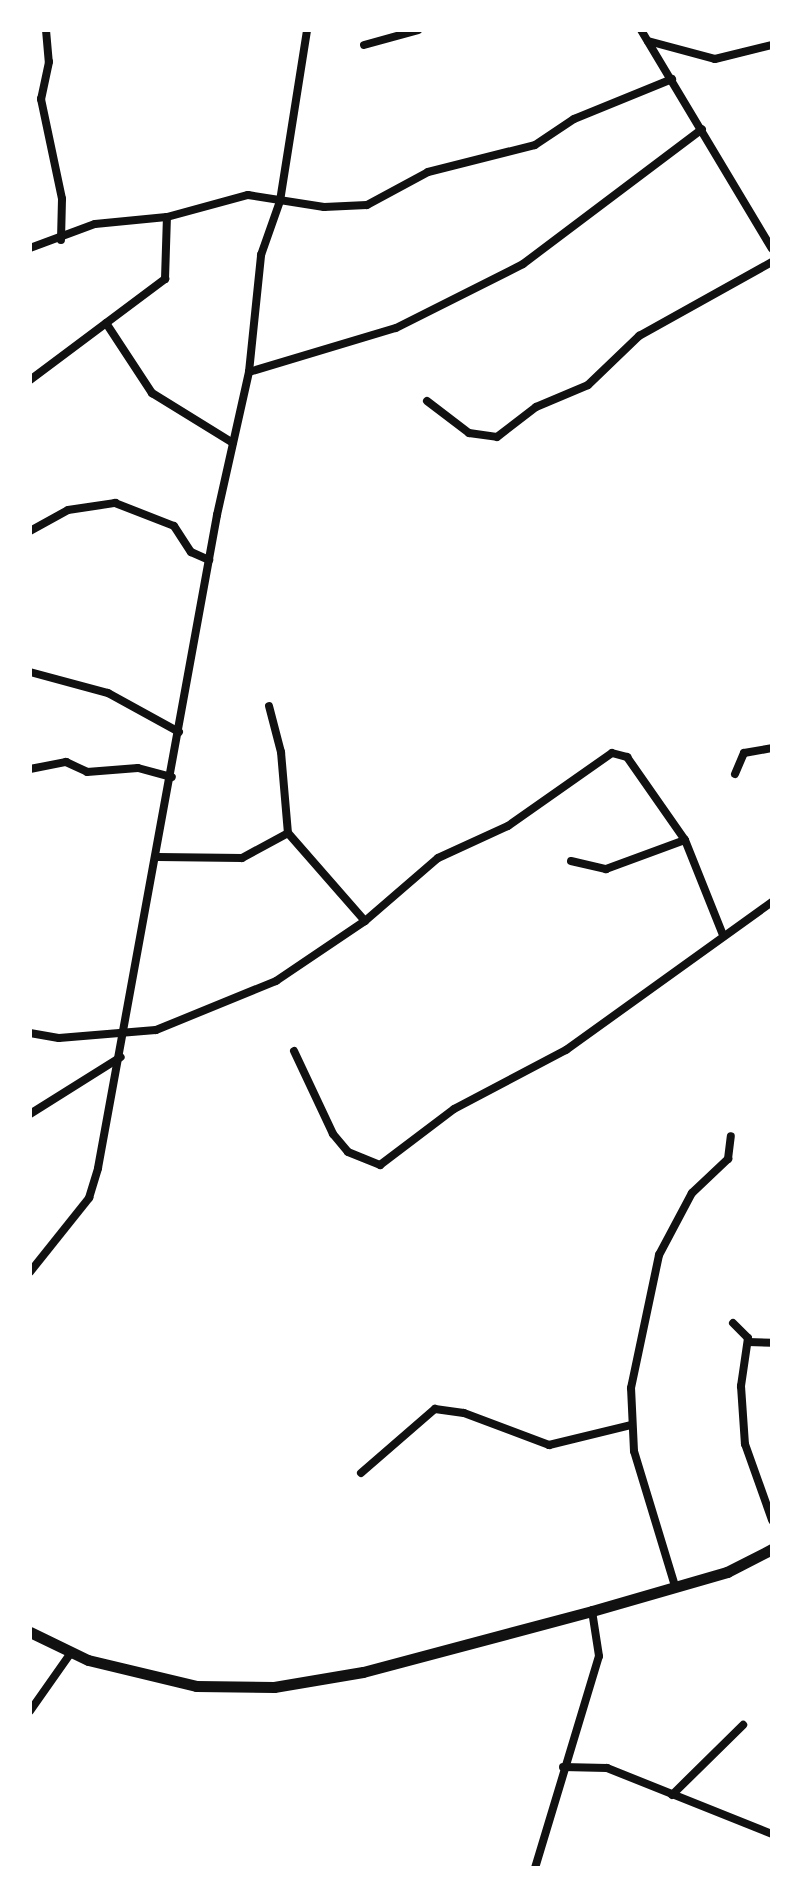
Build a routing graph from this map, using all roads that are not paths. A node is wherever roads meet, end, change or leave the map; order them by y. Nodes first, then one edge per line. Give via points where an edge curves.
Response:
1 (46, 30) edge
2 (307, 30) edge
3 (418, 30) edge
4 (640, 30) edge
5 (648, 41) junction
6 (364, 45) dead end
7 (772, 45) edge
8 (672, 79) junction
9 (702, 129) junction
10 (280, 200) junction
11 (167, 217) junction
12 (61, 240) junction
13 (30, 248) edge
14 (772, 249) edge
15 (772, 262) edge
16 (106, 323) junction
17 (250, 372) junction
18 (30, 380) edge
19 (427, 401) dead end
20 (233, 443) junction
21 (30, 531) edge
22 (210, 560) junction
23 (30, 672) edge
24 (269, 706) dead end
25 (179, 732) junction
26 (772, 748) edge
27 (30, 770) edge
28 (735, 774) dead end
29 (172, 777) junction
30 (288, 833) junction
31 (685, 840) junction
32 (158, 857) junction
33 (571, 861) dead end
34 (772, 902) edge
35 (365, 921) junction
36 (723, 935) junction
37 (30, 1032) edge
38 (126, 1032) junction
39 (294, 1051) dead end
40 (122, 1057) junction
41 (30, 1114) edge
42 (731, 1136) dead end
43 (30, 1272) edge
44 (732, 1323) dead end
45 (748, 1342) junction
46 (772, 1343) edge
47 (631, 1425) junction
48 (361, 1474) dead end
49 (772, 1520) edge
50 (772, 1550) edge
51 (674, 1586) junction
52 (592, 1611) junction
53 (30, 1632) edge
54 (70, 1654) junction
55 (30, 1711) edge
56 (742, 1725) dead end
57 (562, 1767) junction
58 (672, 1795) junction
59 (772, 1834) edge
60 (538, 1866) edge

1 - 12 street via 49,62 41,99 62,199
2 - 10 street
3 - 6 street
4 - 5 street
5 - 7 street via 715,59
5 - 8 street
8 - 9 street
8 - 10 street via 574,118 535,145 428,172 368,205
9 - 14 street
9 - 17 street via 524,264 396,328
10 - 11 street via 248,195
10 - 17 street via 262,255
11 - 12 street via 95,224
11 - 16 street via 165,279
12 - 13 street
15 - 19 street via 639,336 588,384 524,414 497,437 469,433
16 - 18 street
16 - 20 street via 152,394
17 - 20 street
20 - 22 street
21 - 22 street via 68,510 115,503 174,526 190,552
22 - 25 street
23 - 25 street via 108,693
24 - 30 street via 281,752
25 - 29 street
26 - 28 street via 744,753
27 - 29 street via 66,762 86,772 138,768
29 - 32 street
30 - 32 street via 242,858
30 - 35 street
31 - 33 street via 606,869
31 - 35 street via 627,758 612,753 508,826 438,858
31 - 36 street
32 - 38 street
34 - 36 street
35 - 38 street via 276,981 166,1028
36 - 39 street via 566,1050 454,1110 380,1166 348,1152 334,1134
37 - 38 street
38 - 40 street
40 - 41 street
40 - 43 street via 90,1198
42 - 47 street via 728,1159 692,1193 659,1254 631,1388
44 - 45 street
45 - 46 street
45 - 49 street via 745,1444
47 - 48 street via 550,1446 464,1412 435,1409
47 - 51 street
50 - 51 main road
51 - 52 main road
52 - 54 main road via 363,1672 274,1688 196,1686
52 - 57 street via 599,1656
53 - 54 main road
54 - 55 street
56 - 58 street
57 - 58 street via 607,1768
57 - 60 street
58 - 59 street

